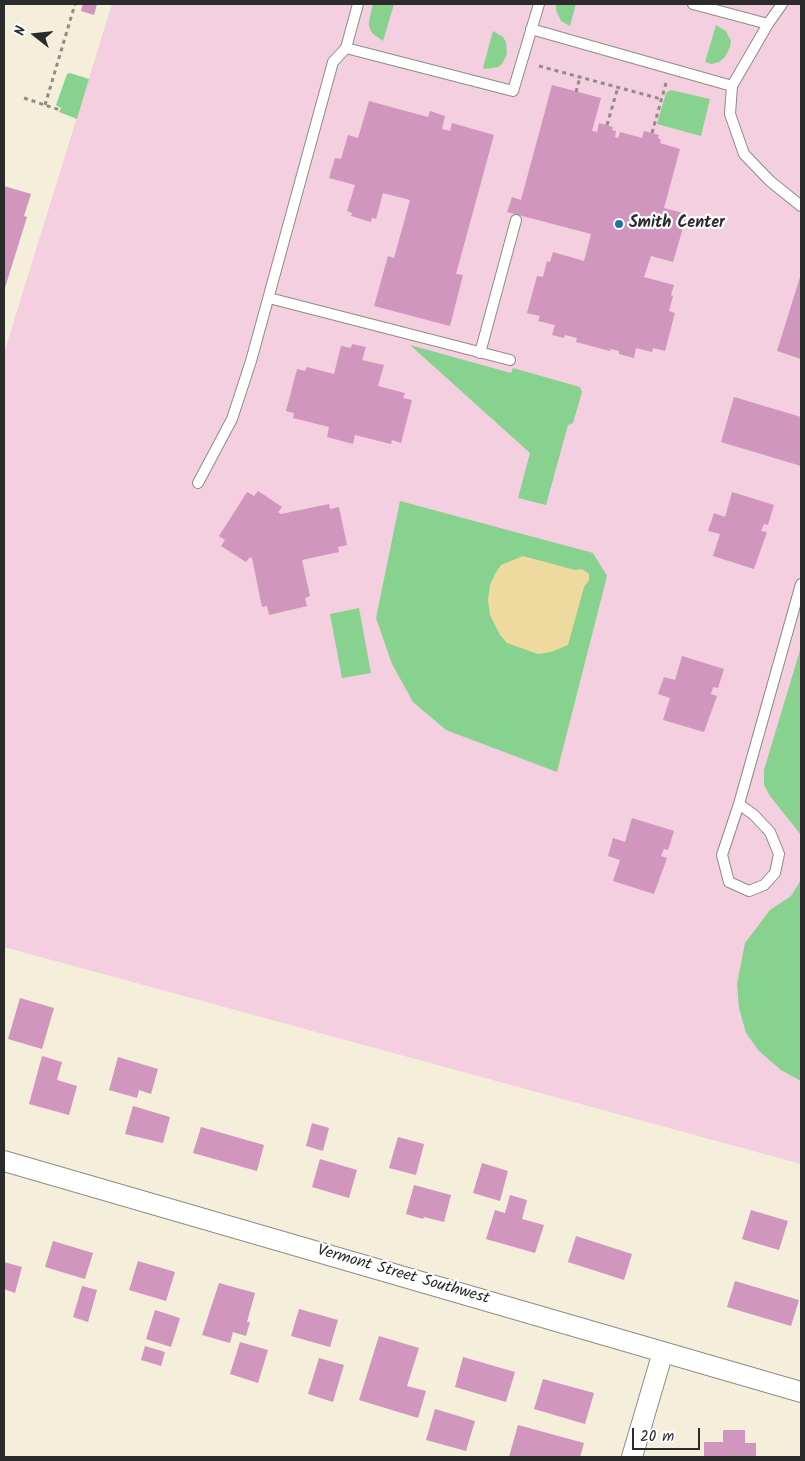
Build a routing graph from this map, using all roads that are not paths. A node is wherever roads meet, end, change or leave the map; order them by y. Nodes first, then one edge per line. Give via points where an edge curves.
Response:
1 (358, 4) edge
2 (539, 4) edge
3 (693, 4) edge
4 (782, 4) edge
5 (768, 24) junction
6 (531, 28) junction
7 (346, 48) junction
8 (732, 86) junction
9 (801, 206) edge
10 (516, 220) dead end
11 (269, 298) junction
12 (480, 353) junction
13 (510, 360) dead end
14 (198, 483) dead end
15 (801, 584) edge
16 (739, 804) junction
17 (4, 1161) edge
18 (663, 1352) junction
19 (801, 1392) edge
20 (632, 1457) edge

1 - 7 lane
2 - 6 lane
3 - 5 lane
4 - 5 lane
5 - 8 lane
6 - 7 lane via 513,91
6 - 8 lane
7 - 11 lane via 333,62
8 - 9 lane via 730,114 744,154
10 - 12 lane
11 - 12 lane
11 - 14 lane via 232,419
12 - 13 lane
15 - 16 lane
16 - 16 lane via 722,855 729,882 749,890 764,885 775,873 779,854 770,832
17 - 18 street, Vermont Street Southwest
18 - 19 street, Vermont Street Southwest
18 - 20 street

